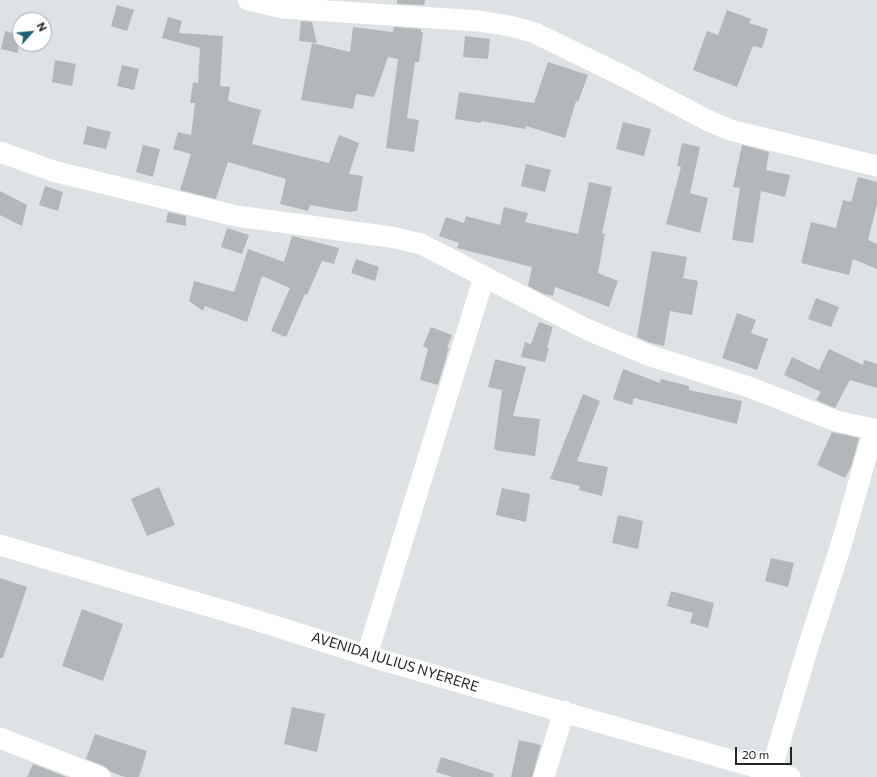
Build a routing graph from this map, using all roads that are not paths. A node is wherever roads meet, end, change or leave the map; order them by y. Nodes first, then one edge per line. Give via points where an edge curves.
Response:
1 (248, 0) edge
2 (0, 152) edge
3 (877, 166) edge
4 (484, 277) junction
5 (876, 429) edge
6 (0, 545) edge
7 (367, 655) junction
8 (564, 711) junction
9 (0, 738) edge
10 (780, 774) edge
11 (94, 776) edge
12 (544, 777) edge

1 - 3 street via 283,8 479,21 510,26 535,33 730,130
2 - 4 street via 53,171 236,216 391,236 421,244
4 - 5 street via 586,329 648,355 749,387 836,421
4 - 7 street
5 - 10 street via 809,644
6 - 7 street, AVENIDA JULIUS NYERERE
7 - 8 street, AVENIDA JULIUS NYERERE
8 - 10 street, AVENIDA JULIUS NYERERE
8 - 12 street
9 - 11 street

